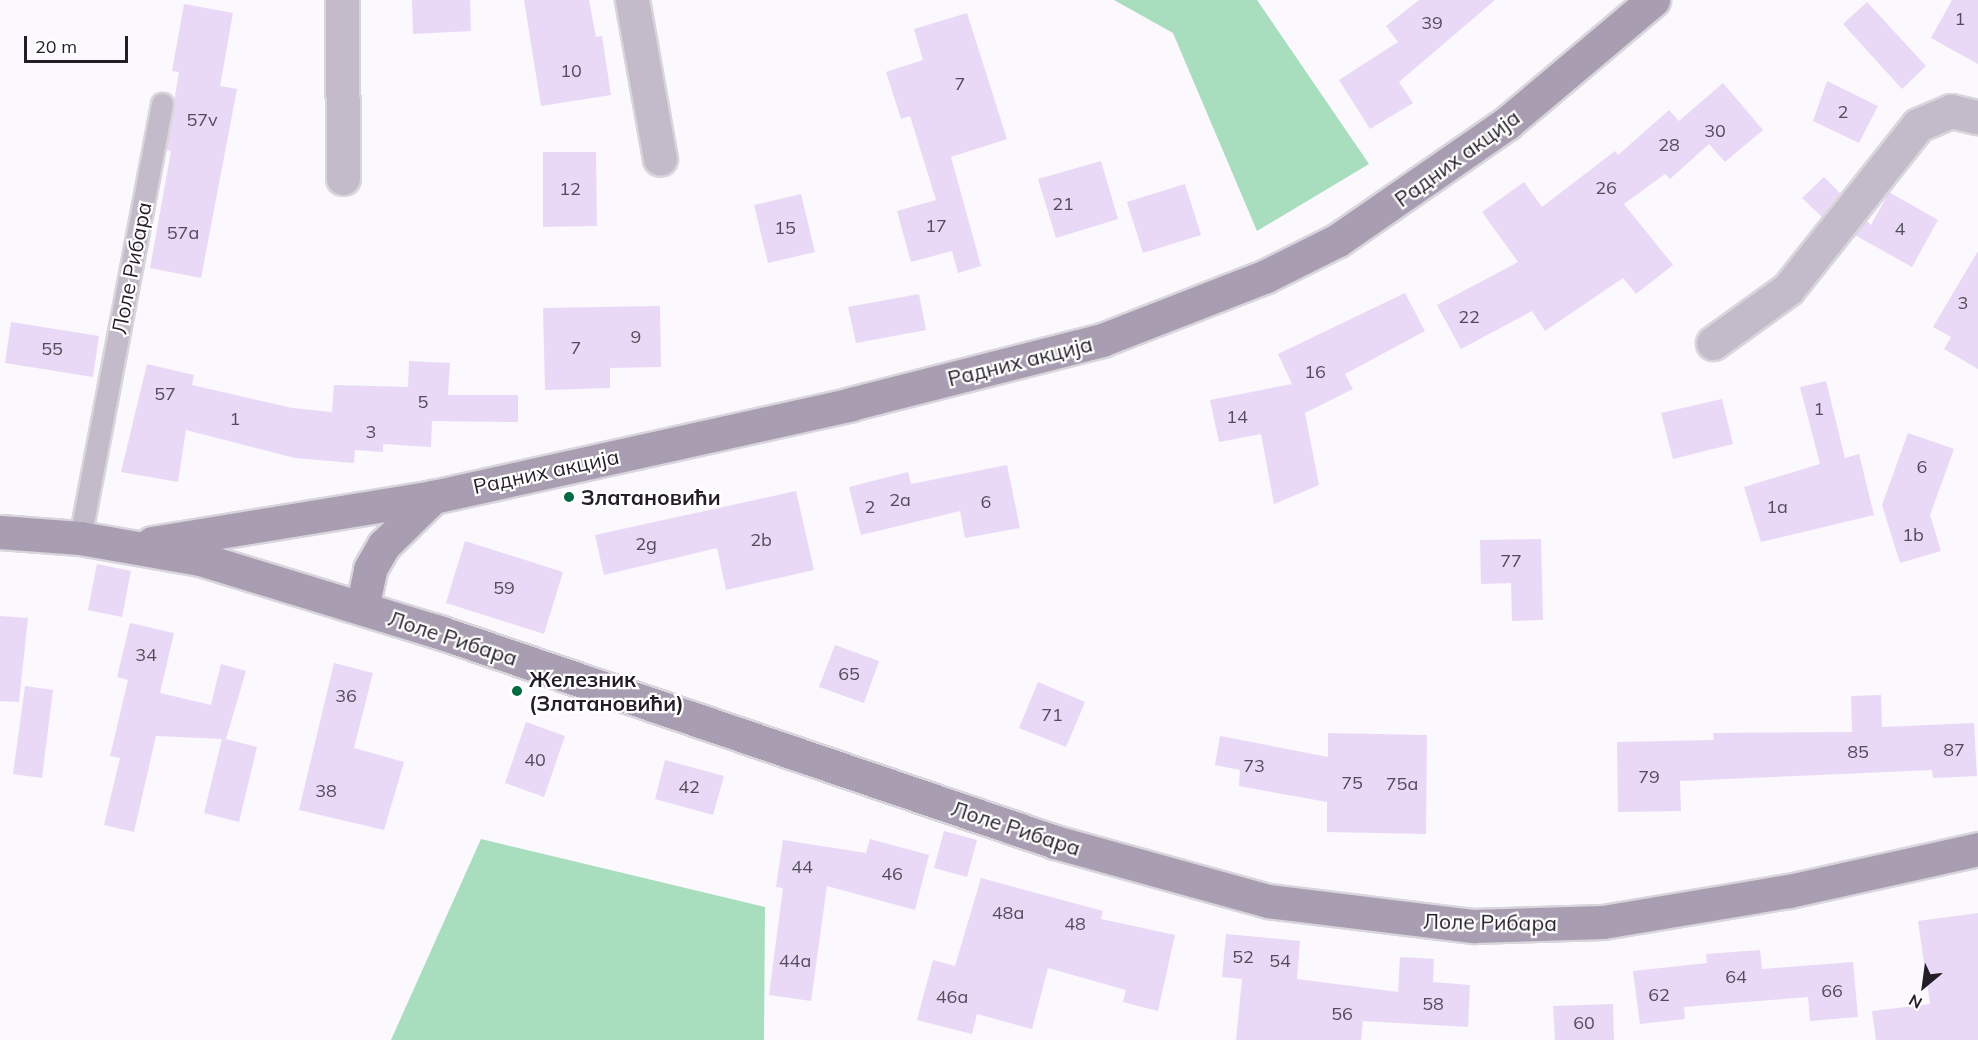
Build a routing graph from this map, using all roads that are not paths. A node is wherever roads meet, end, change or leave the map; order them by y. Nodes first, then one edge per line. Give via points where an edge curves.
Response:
1 (342, 0) edge
2 (632, 0) edge
3 (1653, 0) edge
4 (162, 104) dead end
5 (1978, 117) edge
6 (660, 159) dead end
7 (343, 178) dead end
8 (1713, 343) dead end
9 (433, 497) junction
10 (0, 532) edge
11 (80, 538) junction
12 (139, 546) junction
13 (362, 608) junction
14 (1978, 849) edge

1 - 7 street
2 - 6 street
3 - 9 main road, Радних акција via 1428,182 1338,240 1202,303 1102,340 851,405
4 - 11 lane, Лоле Рибара
5 - 8 street via 1951,111 1918,125 1788,290
9 - 12 main road, Радних акција
9 - 13 main road via 384,545 370,569
10 - 11 main road, Лоле Рибара
11 - 12 main road, Лоле Рибара
12 - 13 main road, Лоле Рибара
13 - 14 main road, Лоле Рибара via 1055,842 1268,901 1473,926 1604,922 1789,891

